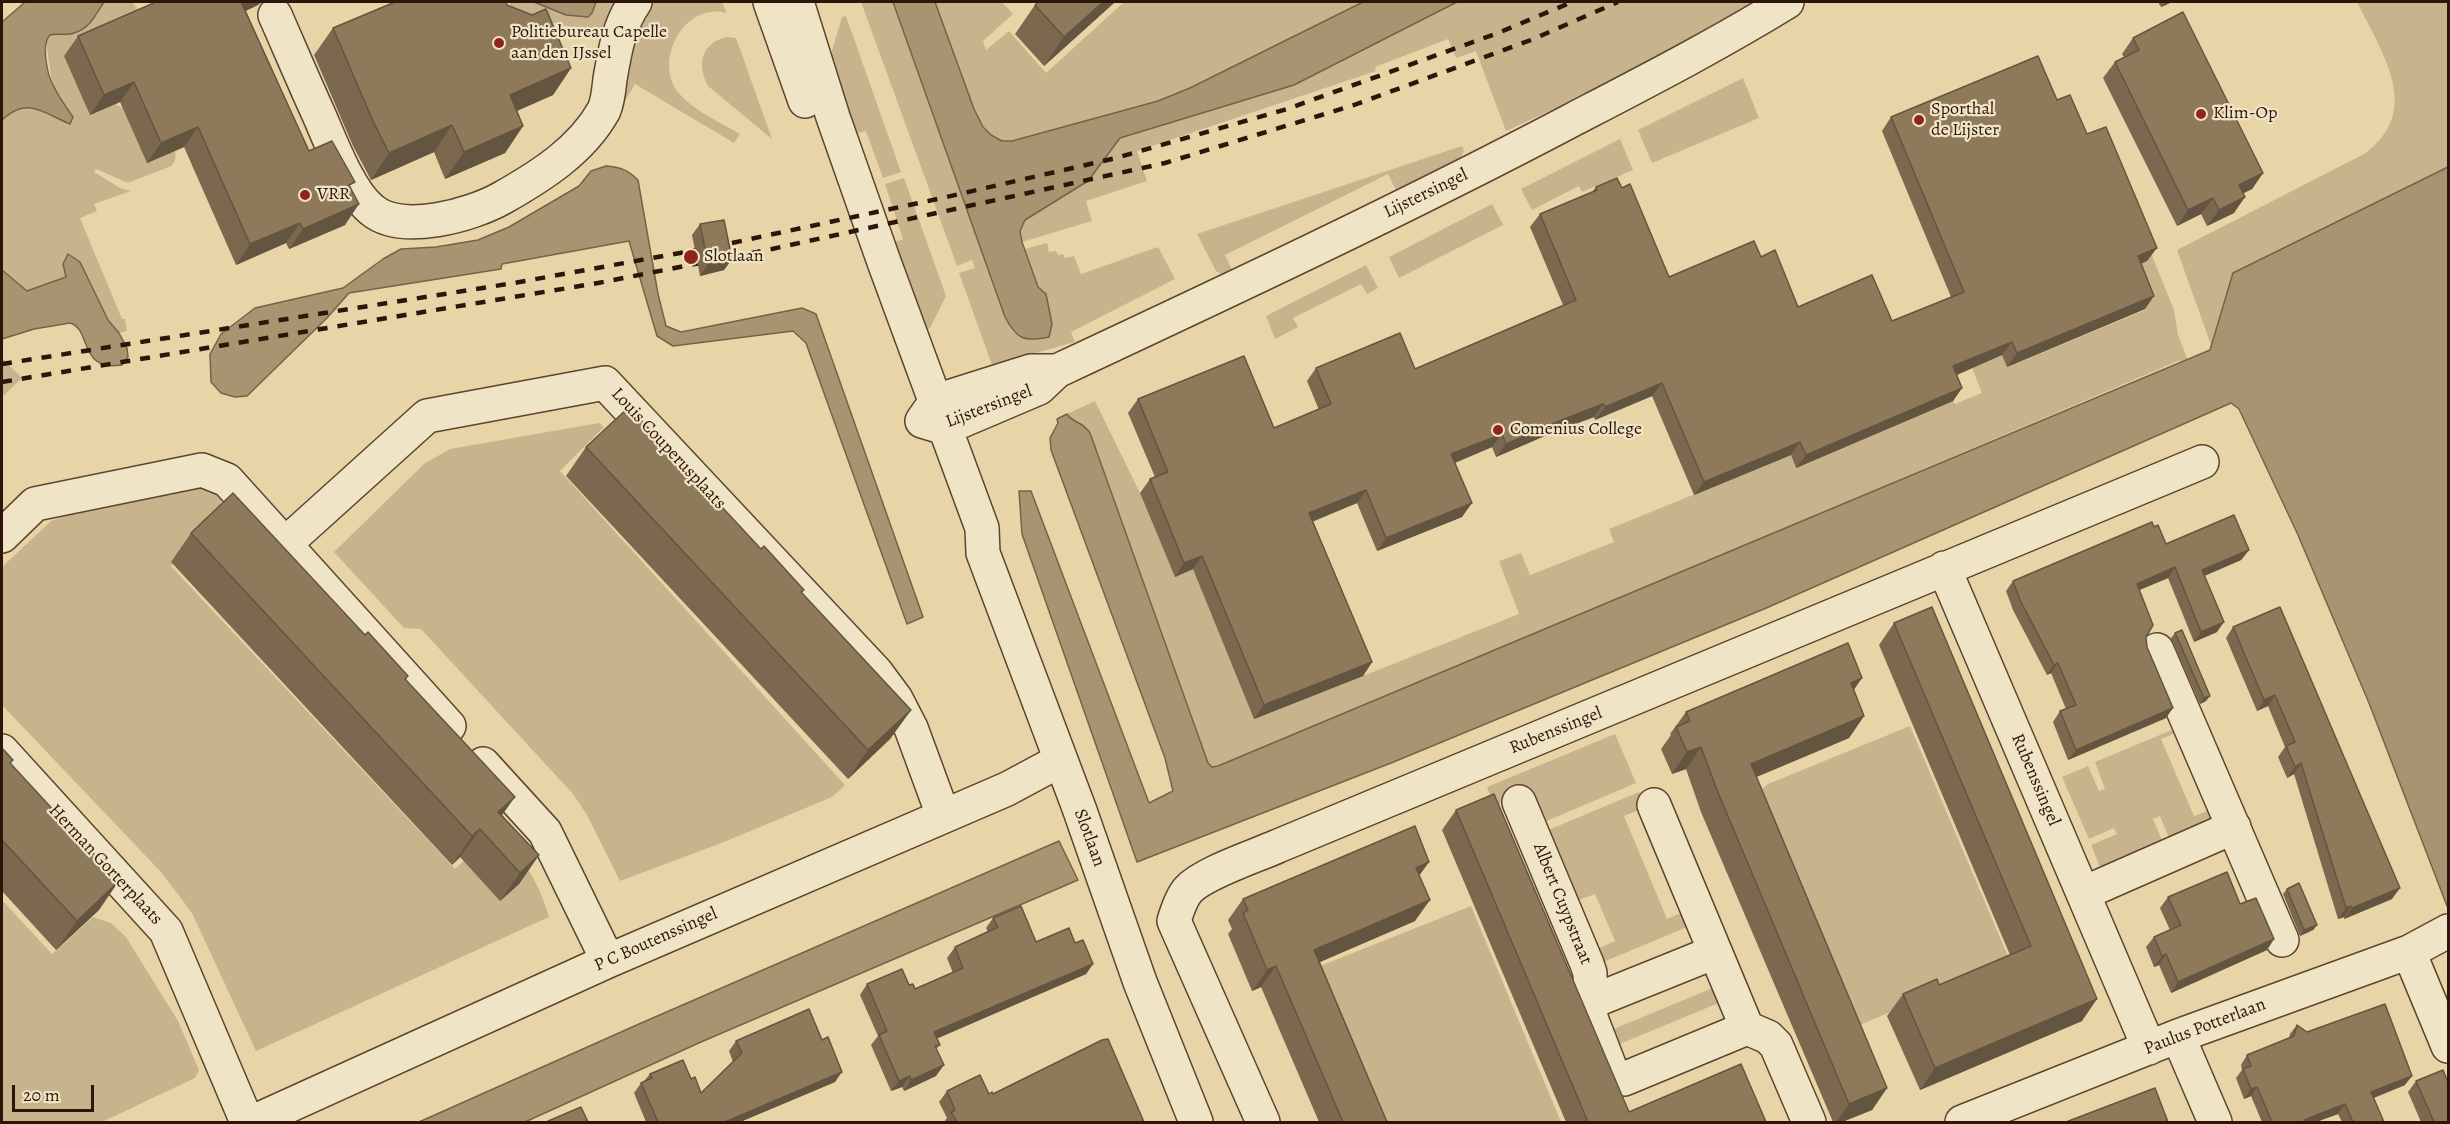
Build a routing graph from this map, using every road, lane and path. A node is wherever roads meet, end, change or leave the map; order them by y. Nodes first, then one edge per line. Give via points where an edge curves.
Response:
1 (635, 2) edge
2 (771, 2) edge
3 (797, 2) edge
4 (1787, 2) edge
5 (275, 15) dead end
6 (934, 417) junction
7 (2202, 462) dead end
8 (2, 536) edge
9 (284, 545) junction
10 (1944, 568) junction
11 (2157, 650) dead end
12 (2, 751) edge
13 (1061, 760) junction
14 (1520, 802) dead end
15 (1654, 805) dead end
16 (944, 815) junction
17 (2234, 827) junction
18 (2084, 893) junction
19 (2448, 931) edge
20 (2282, 940) dead end
21 (1716, 952) junction
22 (2409, 952) junction
23 (608, 961) junction
24 (1591, 1002) junction
25 (1747, 1028) junction
26 (2164, 1042) junction
27 (2448, 1046) edge
28 (247, 1122) edge
29 (253, 1122) edge
30 (1196, 1122) edge
31 (1263, 1122) edge
32 (1809, 1122) edge
33 (1962, 1122) edge
34 (2214, 1122) edge

1 - 5 street via 616,41 605,108 585,138 558,162 494,202 467,214 425,221 386,219 361,197 340,163
2 - 6 street, Slotlaan
3 - 6 street, Slotlaan
4 - 6 street, Lijstersingel via 1731,36 1484,166 1213,298 1057,370 1031,370
6 - 13 street, Slotlaan via 982,528 983,553
7 - 10 street, Rubenssingel
8 - 9 street via 35,504 202,470 227,480
9 - 16 street, Louis Couperusplaats via 427,416 605,383 876,672 911,728
9 - 23 street via 545,832
10 - 18 street, Rubenssingel
10 - 31 street, Rubenssingel via 1215,873 1188,890 1174,921
11 - 17 street
12 - 28 street, Herman Gorterplaats via 166,931
13 - 16 street, P C Boutenssingel via 1007,789
13 - 30 street, Slotlaan via 1140,982
14 - 24 street, Albert Cuypstraat via 1587,964
15 - 21 street
16 - 23 street, P C Boutenssingel
17 - 18 street
17 - 20 street
18 - 26 street, Rubenssingel
19 - 22 street, Paulus Potterlaan
21 - 24 street
21 - 25 street
22 - 26 street, Paulus Potterlaan
22 - 27 street
23 - 29 street, P C Boutenssingel
24 - 25 street, Albert Cuypstraat via 1592,1024 1613,1075 1620,1079
25 - 32 street via 1776,1045
26 - 33 street, Paulus Potterlaan
26 - 34 street, Rubenssingel

